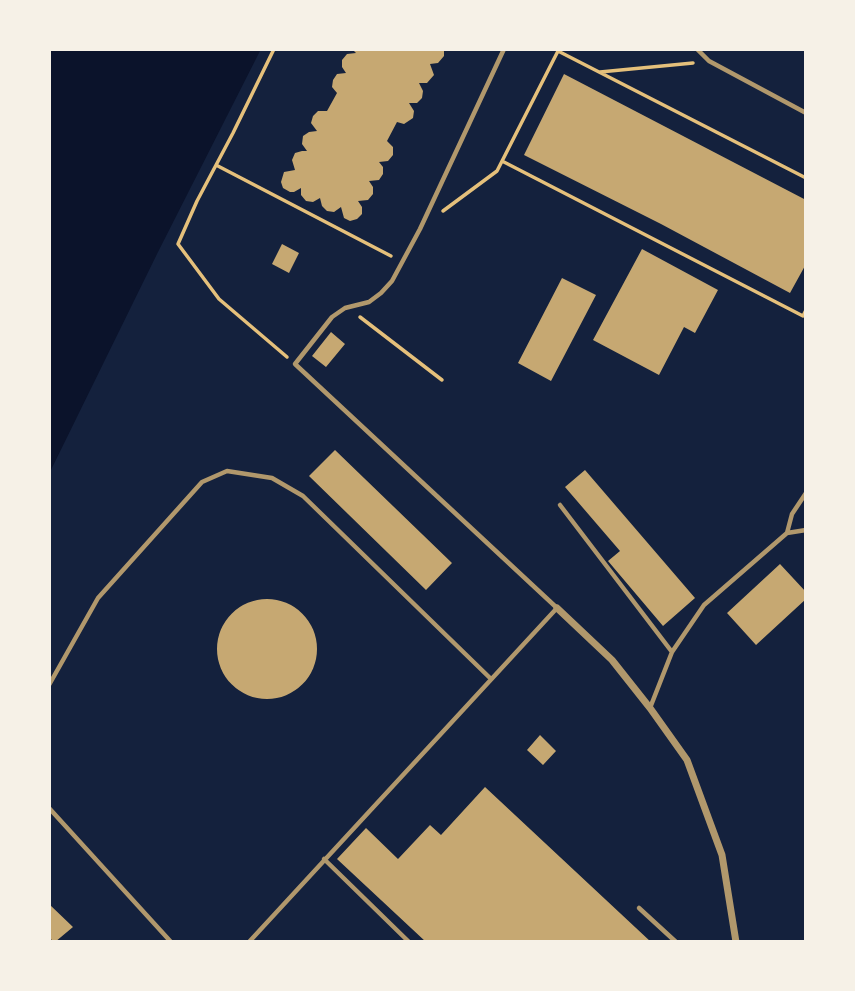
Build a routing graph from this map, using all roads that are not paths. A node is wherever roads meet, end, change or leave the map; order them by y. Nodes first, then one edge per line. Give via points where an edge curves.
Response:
1 (504, 49) edge
2 (697, 49) edge
3 (806, 113) edge
4 (806, 493) edge
5 (560, 505) dead end
6 (806, 530) edge
7 (787, 533) junction
8 (557, 608) junction
9 (672, 652) junction
10 (491, 678) junction
11 (49, 685) edge
12 (650, 708) junction
13 (49, 808) edge
14 (324, 859) junction
15 (639, 908) dead end
16 (171, 942) edge
17 (249, 942) edge
18 (409, 942) edge
19 (676, 942) edge
20 (736, 942) edge

1 - 8 lane via 392,281 369,302 347,307 332,317 295,364
2 - 3 lane via 709,61
4 - 7 lane via 792,514
5 - 9 lane
6 - 7 lane
7 - 9 lane via 704,605
8 - 10 lane
8 - 12 street via 612,660
9 - 12 lane
10 - 11 lane via 303,496 272,478 228,471 202,482 98,597
10 - 14 lane
12 - 20 street via 687,760 722,855
13 - 16 lane
14 - 17 lane
14 - 18 lane
15 - 19 lane

